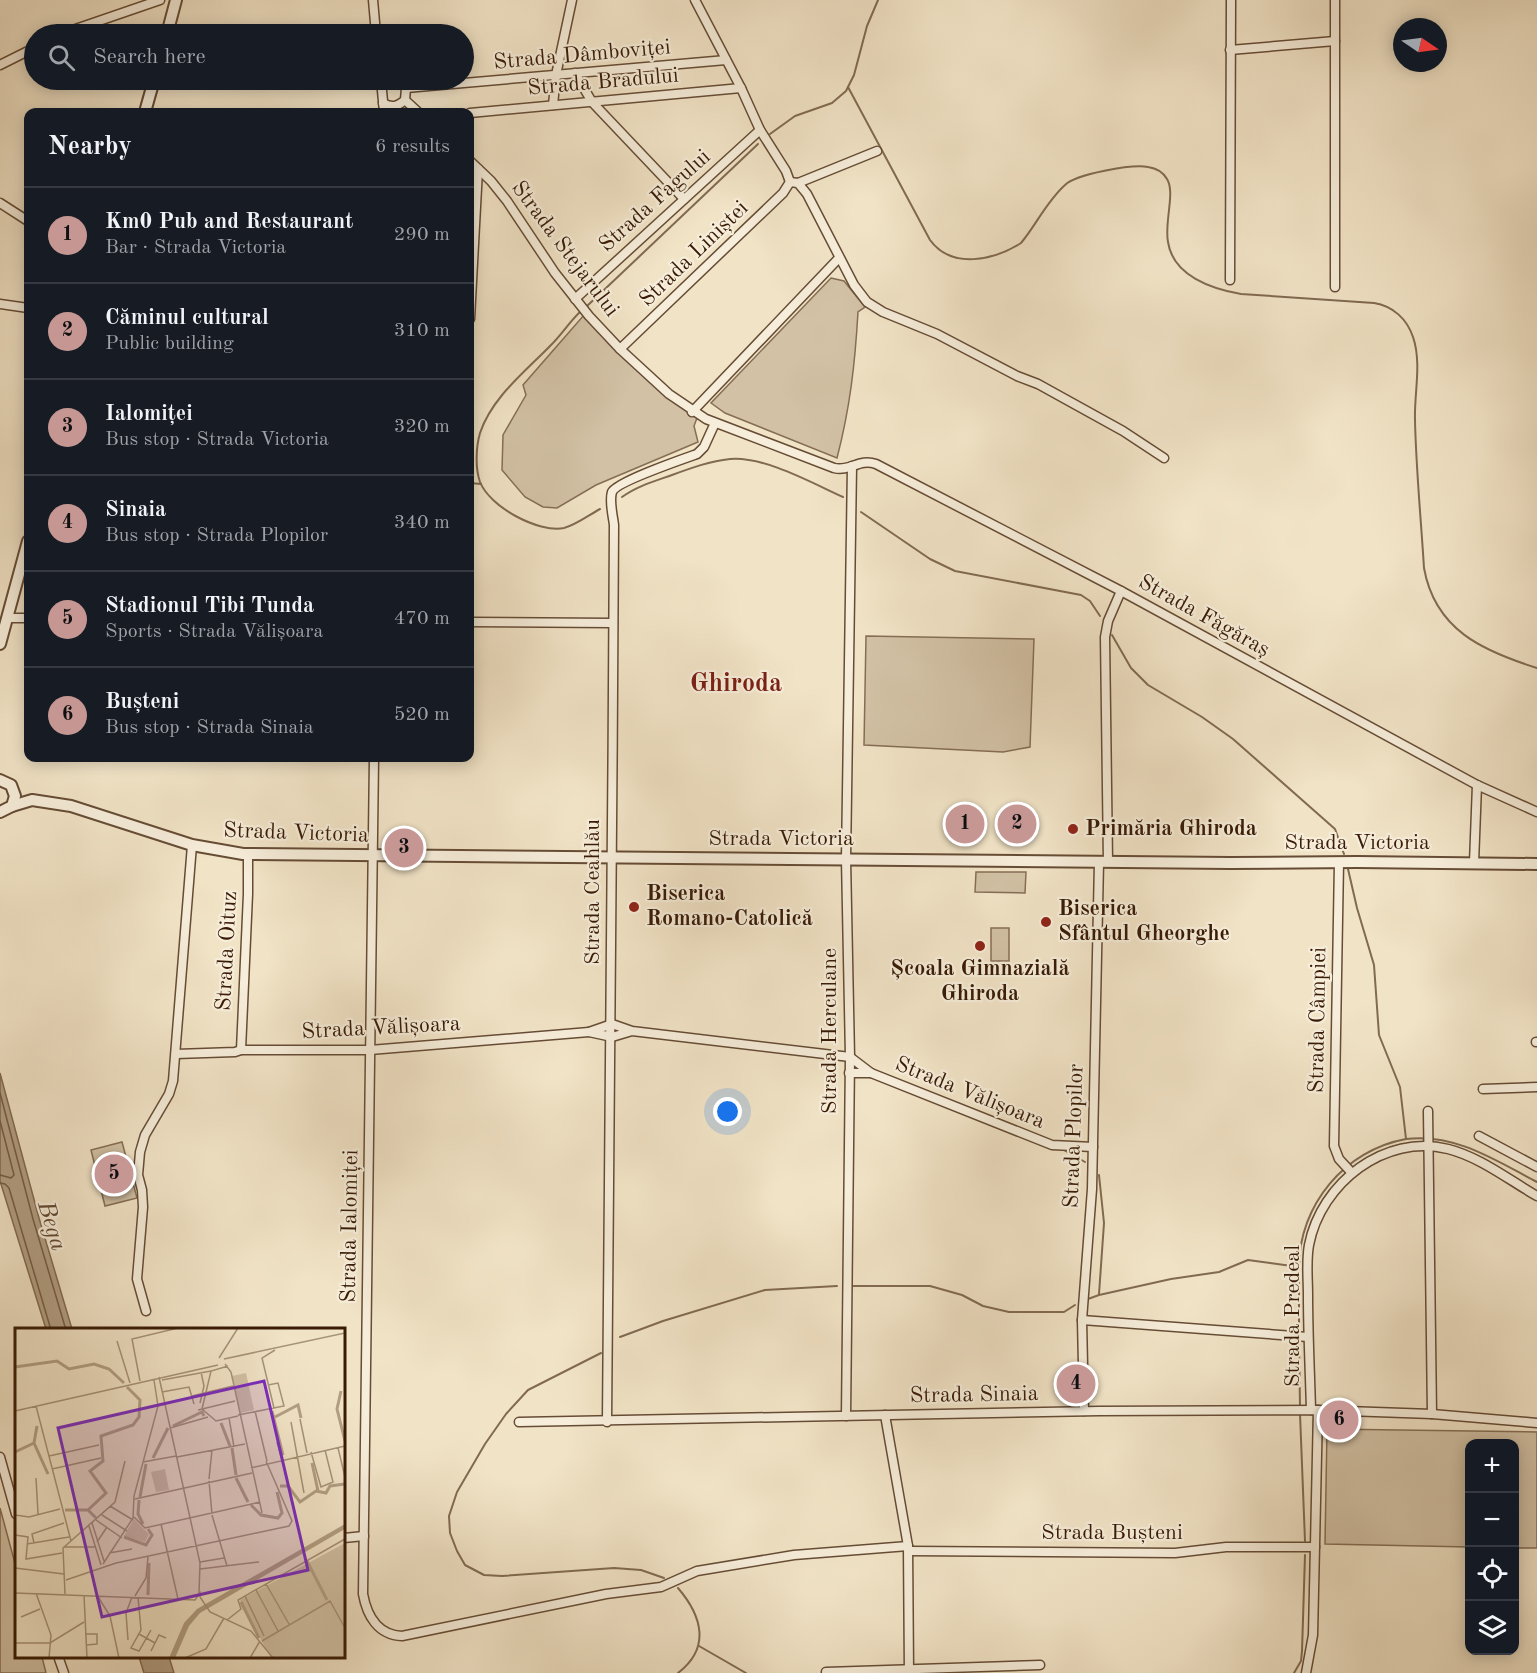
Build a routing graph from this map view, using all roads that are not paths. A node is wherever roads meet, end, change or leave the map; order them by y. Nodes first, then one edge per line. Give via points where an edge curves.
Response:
1 (160, 0) edge
2 (176, 0) edge
3 (373, 0) edge
4 (572, 0) edge
5 (695, 0) edge
6 (1231, 0) edge
7 (1335, 0) edge
8 (90, 24) edge
9 (170, 24) edge
10 (375, 24) edge
11 (1335, 41) junction
12 (1230, 50) junction
13 (24, 53) edge
14 (726, 60) junction
15 (0, 65) edge
16 (574, 74) junction
17 (556, 75) junction
18 (474, 82) edge
19 (741, 88) junction
20 (151, 90) edge
21 (382, 90) edge
22 (406, 90) edge
23 (405, 100) junction
24 (592, 102) junction
25 (553, 105) junction
26 (146, 108) edge
27 (383, 108) edge
28 (414, 108) edge
29 (474, 113) edge
30 (760, 130) junction
31 (877, 151) dead end
32 (474, 165) edge
33 (478, 169) junction
34 (794, 183) junction
35 (684, 199) junction
36 (0, 203) edge
37 (24, 218) edge
38 (474, 244) edge
39 (839, 258) junction
40 (1230, 280) dead end
41 (1335, 287) dead end
42 (577, 301) junction
43 (0, 304) edge
44 (24, 307) edge
45 (620, 350) junction
46 (693, 412) junction
47 (715, 423) junction
48 (1164, 458) dead end
49 (852, 466) junction
50 (24, 556) edge
51 (1121, 591) junction
52 (8, 618) junction
53 (24, 618) edge
54 (474, 622) edge
55 (613, 623) junction
56 (0, 644) edge
57 (374, 762) edge
58 (0, 780) edge
59 (1477, 785) junction
60 (14, 790) junction
61 (32, 800) junction
62 (12, 806) junction
63 (1537, 812) edge
64 (0, 813) edge
65 (192, 845) junction
66 (248, 854) junction
67 (372, 856) junction
68 (610, 858) junction
69 (846, 859) junction
70 (1103, 862) junction
71 (1339, 862) junction
72 (1474, 863) junction
73 (1537, 864) edge
74 (612, 1030) junction
75 (589, 1032) junction
76 (241, 1050) junction
77 (370, 1050) junction
78 (176, 1054) junction
79 (849, 1065) junction
80 (871, 1073) junction
81 (1537, 1087) edge
82 (1483, 1089) dead end
83 (1428, 1111) dead end
84 (1479, 1137) dead end
85 (1428, 1140) junction
86 (1093, 1147) junction
87 (1537, 1167) edge
88 (1348, 1169) junction
89 (1537, 1196) edge
90 (146, 1311) dead end
91 (1082, 1320) junction
92 (1307, 1337) junction
93 (1311, 1410) junction
94 (1084, 1411) junction
95 (1432, 1414) junction
96 (885, 1415) junction
97 (846, 1416) junction
98 (519, 1422) dead end
99 (607, 1422) junction
100 (1537, 1423) edge
101 (0, 1457) edge
102 (15, 1510) edge
103 (364, 1536) junction
104 (345, 1538) edge
105 (1315, 1547) junction
106 (908, 1549) junction
107 (686, 1577) joint
108 (59, 1658) edge
109 (1040, 1665) dead end
110 (826, 1672) edge
111 (909, 1672) edge
112 (63, 1673) edge
113 (1306, 1673) edge

1 - 8 street
2 - 9 street
3 - 10 street
4 - 17 street
5 - 14 street
6 - 12 street
7 - 11 street
11 - 12 street
11 - 41 street
12 - 40 street
13 - 15 street
14 - 16 street, Strada Dâmboviței
14 - 19 street
16 - 17 street, Strada Dâmboviței
16 - 24 street
17 - 18 street, Strada Dâmboviței
17 - 25 street
19 - 24 street, Strada Bradului
19 - 30 street
20 - 26 street
21 - 27 street
22 - 23 street
23 - 27 street via 398,106
23 - 28 street
24 - 25 street, Strada Bradului
24 - 35 street
25 - 29 street, Strada Bradului
30 - 34 street
30 - 35 street, Strada Fagului
31 - 34 street
32 - 33 street, Strada Stejarului
33 - 38 street
33 - 42 street, Strada Stejarului via 507,201
34 - 39 street via 807,194
34 - 45 street, Strada Liniștei
35 - 42 street, Strada Fagului
36 - 37 street
39 - 46 street
39 - 48 street via 858,290 875,308 1038,384
42 - 45 street, Strada Stejarului
43 - 44 street
45 - 46 street, Strada Stejarului
46 - 47 street, Strada Stejarului
47 - 49 street, Strada Stejarului via 834,468
47 - 55 street, Strada Ceahlău via 697,454 613,490
49 - 51 street, Strada Făgăraș via 864,461 876,464
49 - 69 street, Strada Herculane
50 - 52 street
51 - 59 street, Strada Făgăraș
51 - 70 street, Strada Plopilor via 1105,637
52 - 53 street
52 - 56 street
54 - 55 street
55 - 68 street, Strada Ceahlău
57 - 67 street, Strada Ialomiței
58 - 60 street, Strada Victoria
59 - 63 street, Strada Făgăraș
59 - 72 street
60 - 61 street, Strada Victoria
60 - 62 street
61 - 62 street, Strada Victoria
61 - 65 street, Strada Victoria via 82,809
62 - 64 street, Strada Victoria
65 - 66 street, Strada Victoria
65 - 78 street
66 - 67 street, Strada Victoria
66 - 76 street, Strada Oituz
67 - 68 street, Strada Victoria
67 - 77 street, Strada Ialomiței
68 - 69 street, Strada Victoria
68 - 74 street, Strada Ceahlău
69 - 70 street, Strada Victoria
69 - 79 street, Strada Herculane
70 - 71 street, Strada Victoria
70 - 86 street, Strada Plopilor
71 - 72 street, Strada Victoria
71 - 88 street, Strada Câmpiei via 1334,1146
72 - 73 street, Strada Victoria
74 - 75 street, Strada Vălișoara
74 - 75 street, Strada Vălișoara
74 - 79 street, Strada Vălișoara
74 - 99 street, Strada Ceahlău
75 - 77 street, Strada Vălișoara
76 - 77 street, Strada Vălișoara
76 - 78 street, Strada Vălișoara
77 - 103 street, Strada Ialomiței
78 - 90 street via 169,1094 145,1135 140,1152 138,1175 143,1207 137,1279
79 - 80 street, Strada Vălișoara
79 - 80 street, Strada Vălișoara
79 - 97 street, Strada Herculane
80 - 86 street, Strada Vălișoara via 1052,1145
81 - 82 street
83 - 85 street
84 - 87 street
85 - 88 street, Strada Predeal
85 - 89 street, Strada Predeal via 1466,1155
85 - 95 street
86 - 91 street, Strada Plopilor
88 - 92 street, Strada Predeal via 1311,1236
91 - 92 street
91 - 94 street, Strada Plopilor
92 - 93 street, Strada Predeal
93 - 94 street, Strada Sinaia
93 - 95 street, Strada Sinaia
93 - 105 street, Strada Predeal
94 - 96 street, Strada Sinaia
95 - 100 street, Strada Sinaia
96 - 97 street, Strada Sinaia
96 - 106 street
97 - 99 street, Strada Sinaia
98 - 99 street, Strada Sinaia
101 - 102 street
103 - 104 street
103 - 107 street, Strada Ialomiței via 366,1607 372,1621 393,1636 606,1594 661,1587
105 - 106 street, Strada Bușteni via 1226,1547 1175,1553
105 - 113 street, Strada Predeal via 1313,1635
106 - 107 street, Strada Bușteni via 784,1556 697,1571
106 - 111 street
108 - 112 street
109 - 111 street
110 - 111 street

